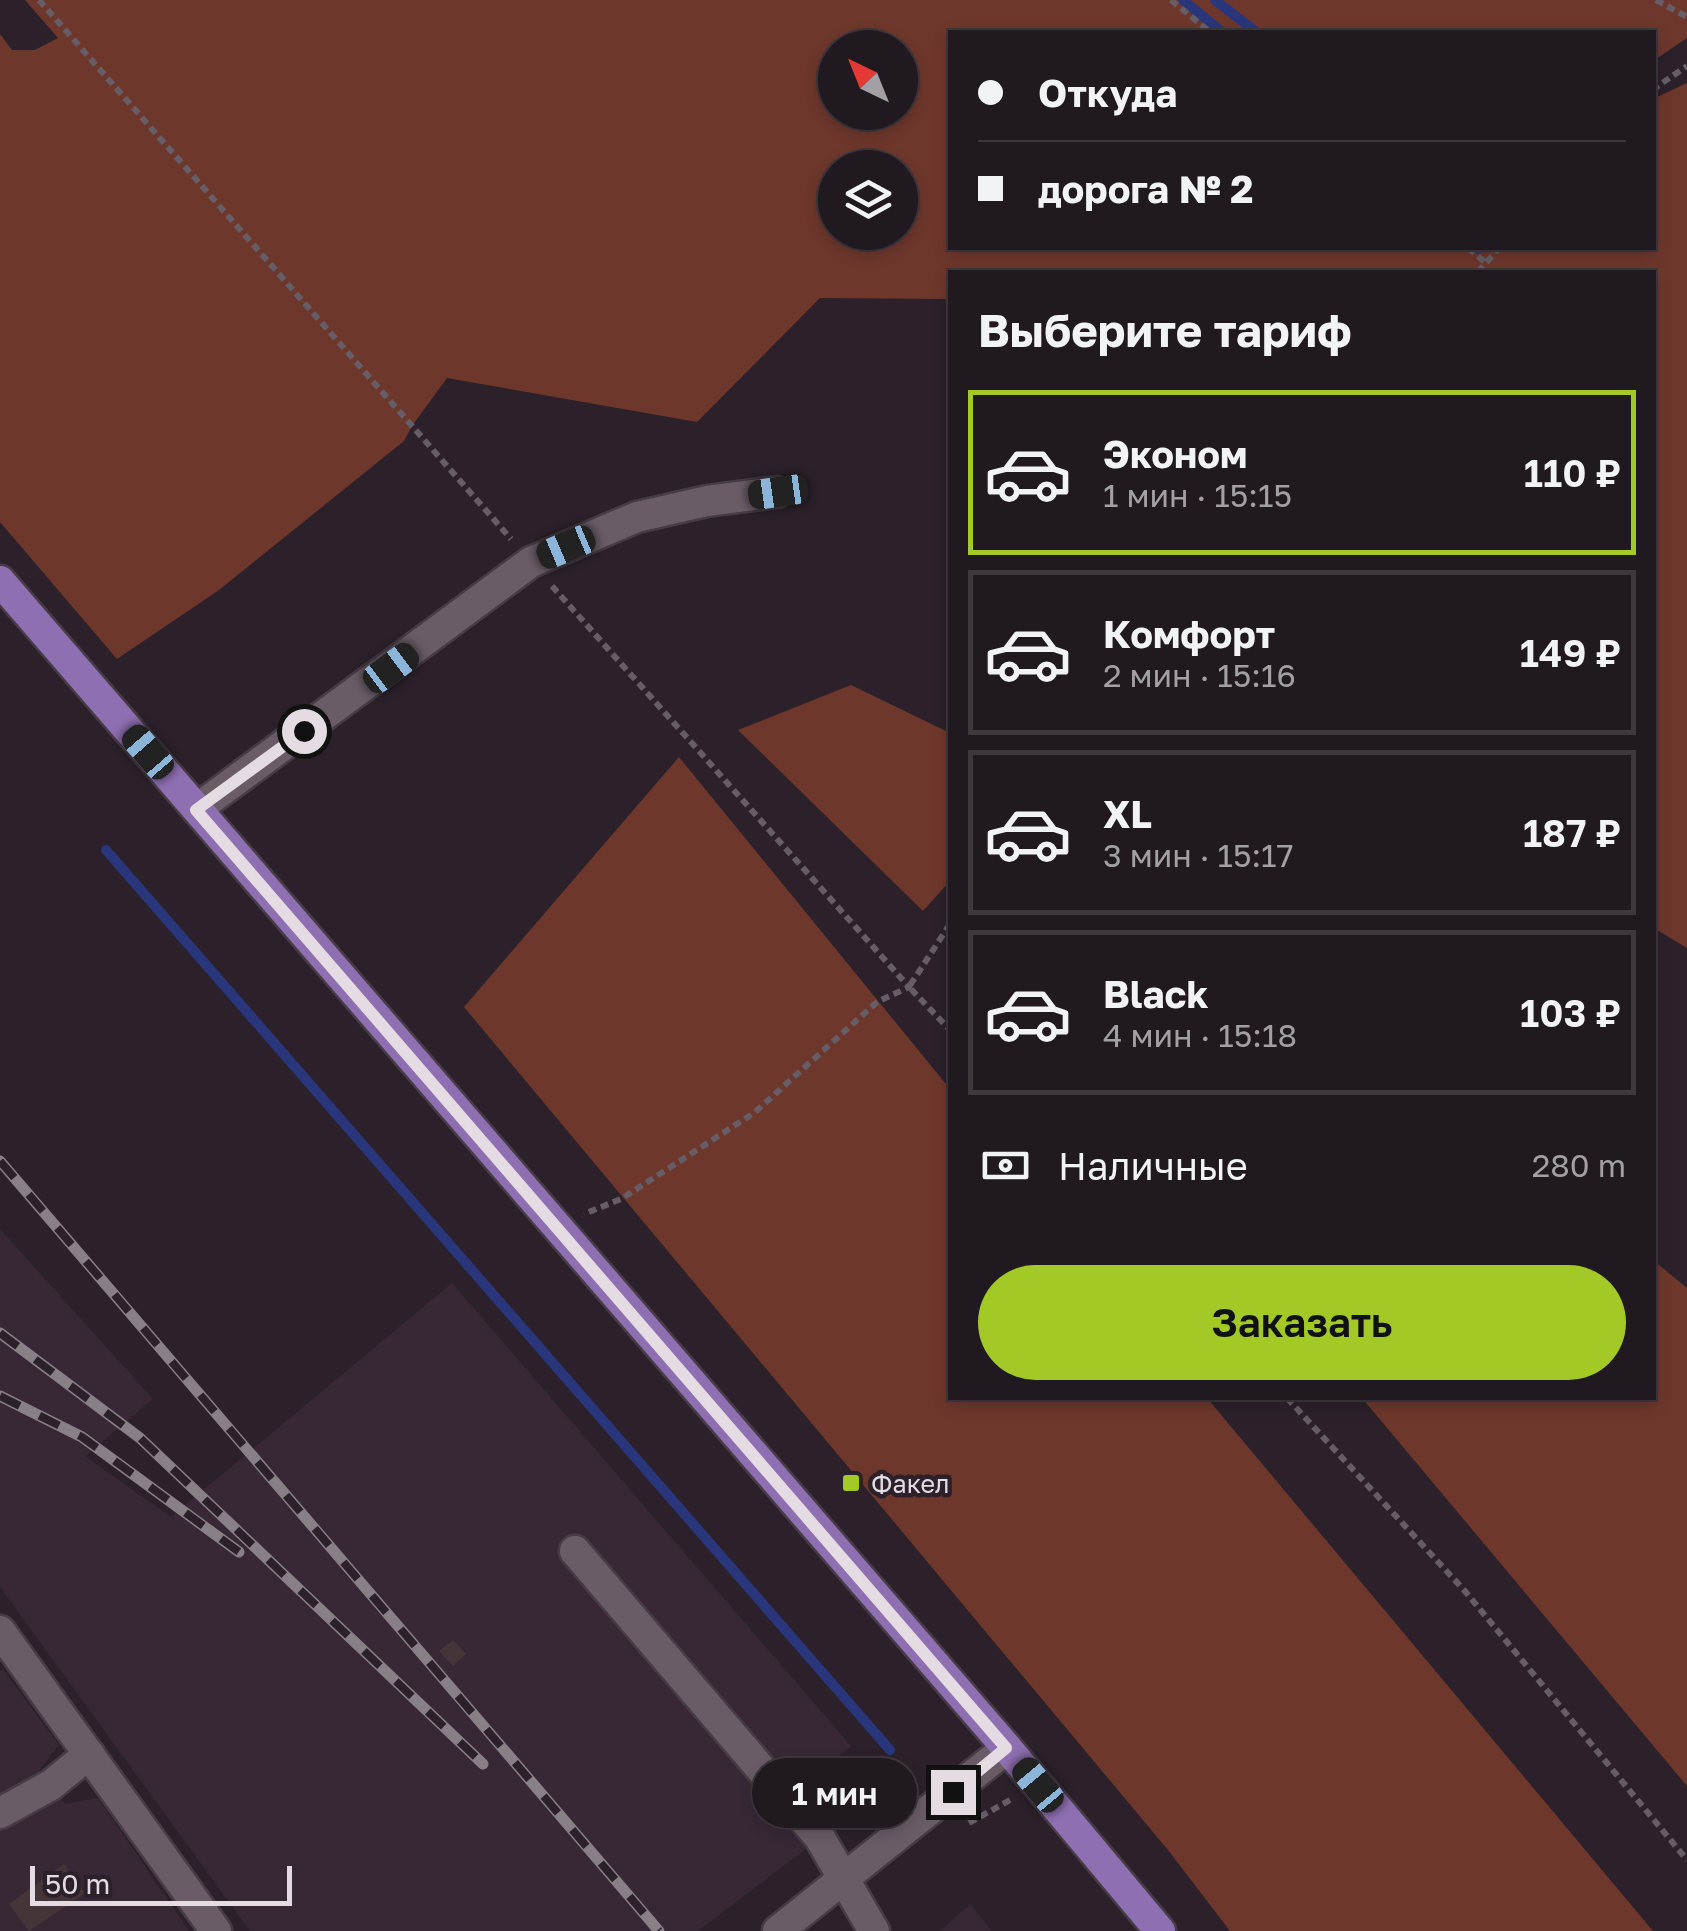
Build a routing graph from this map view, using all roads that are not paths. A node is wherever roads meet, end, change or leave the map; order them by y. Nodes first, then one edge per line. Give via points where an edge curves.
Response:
1 (778, 492) dead end
2 (0, 581) edge
3 (196, 810) junction
4 (575, 1551) dead end
5 (0, 1631) edge
6 (1006, 1748) junction
7 (88, 1754) junction
8 (0, 1813) edge
9 (843, 1881) junction
10 (216, 1931) edge
11 (778, 1931) edge
12 (874, 1931) edge
13 (1160, 1931) edge

1 - 3 street via 637,518 531,562
2 - 3 main road
3 - 6 main road
4 - 9 street via 820,1838
5 - 7 street
6 - 9 street
6 - 13 main road
7 - 8 street via 51,1785
7 - 10 street
9 - 11 street
9 - 12 street

